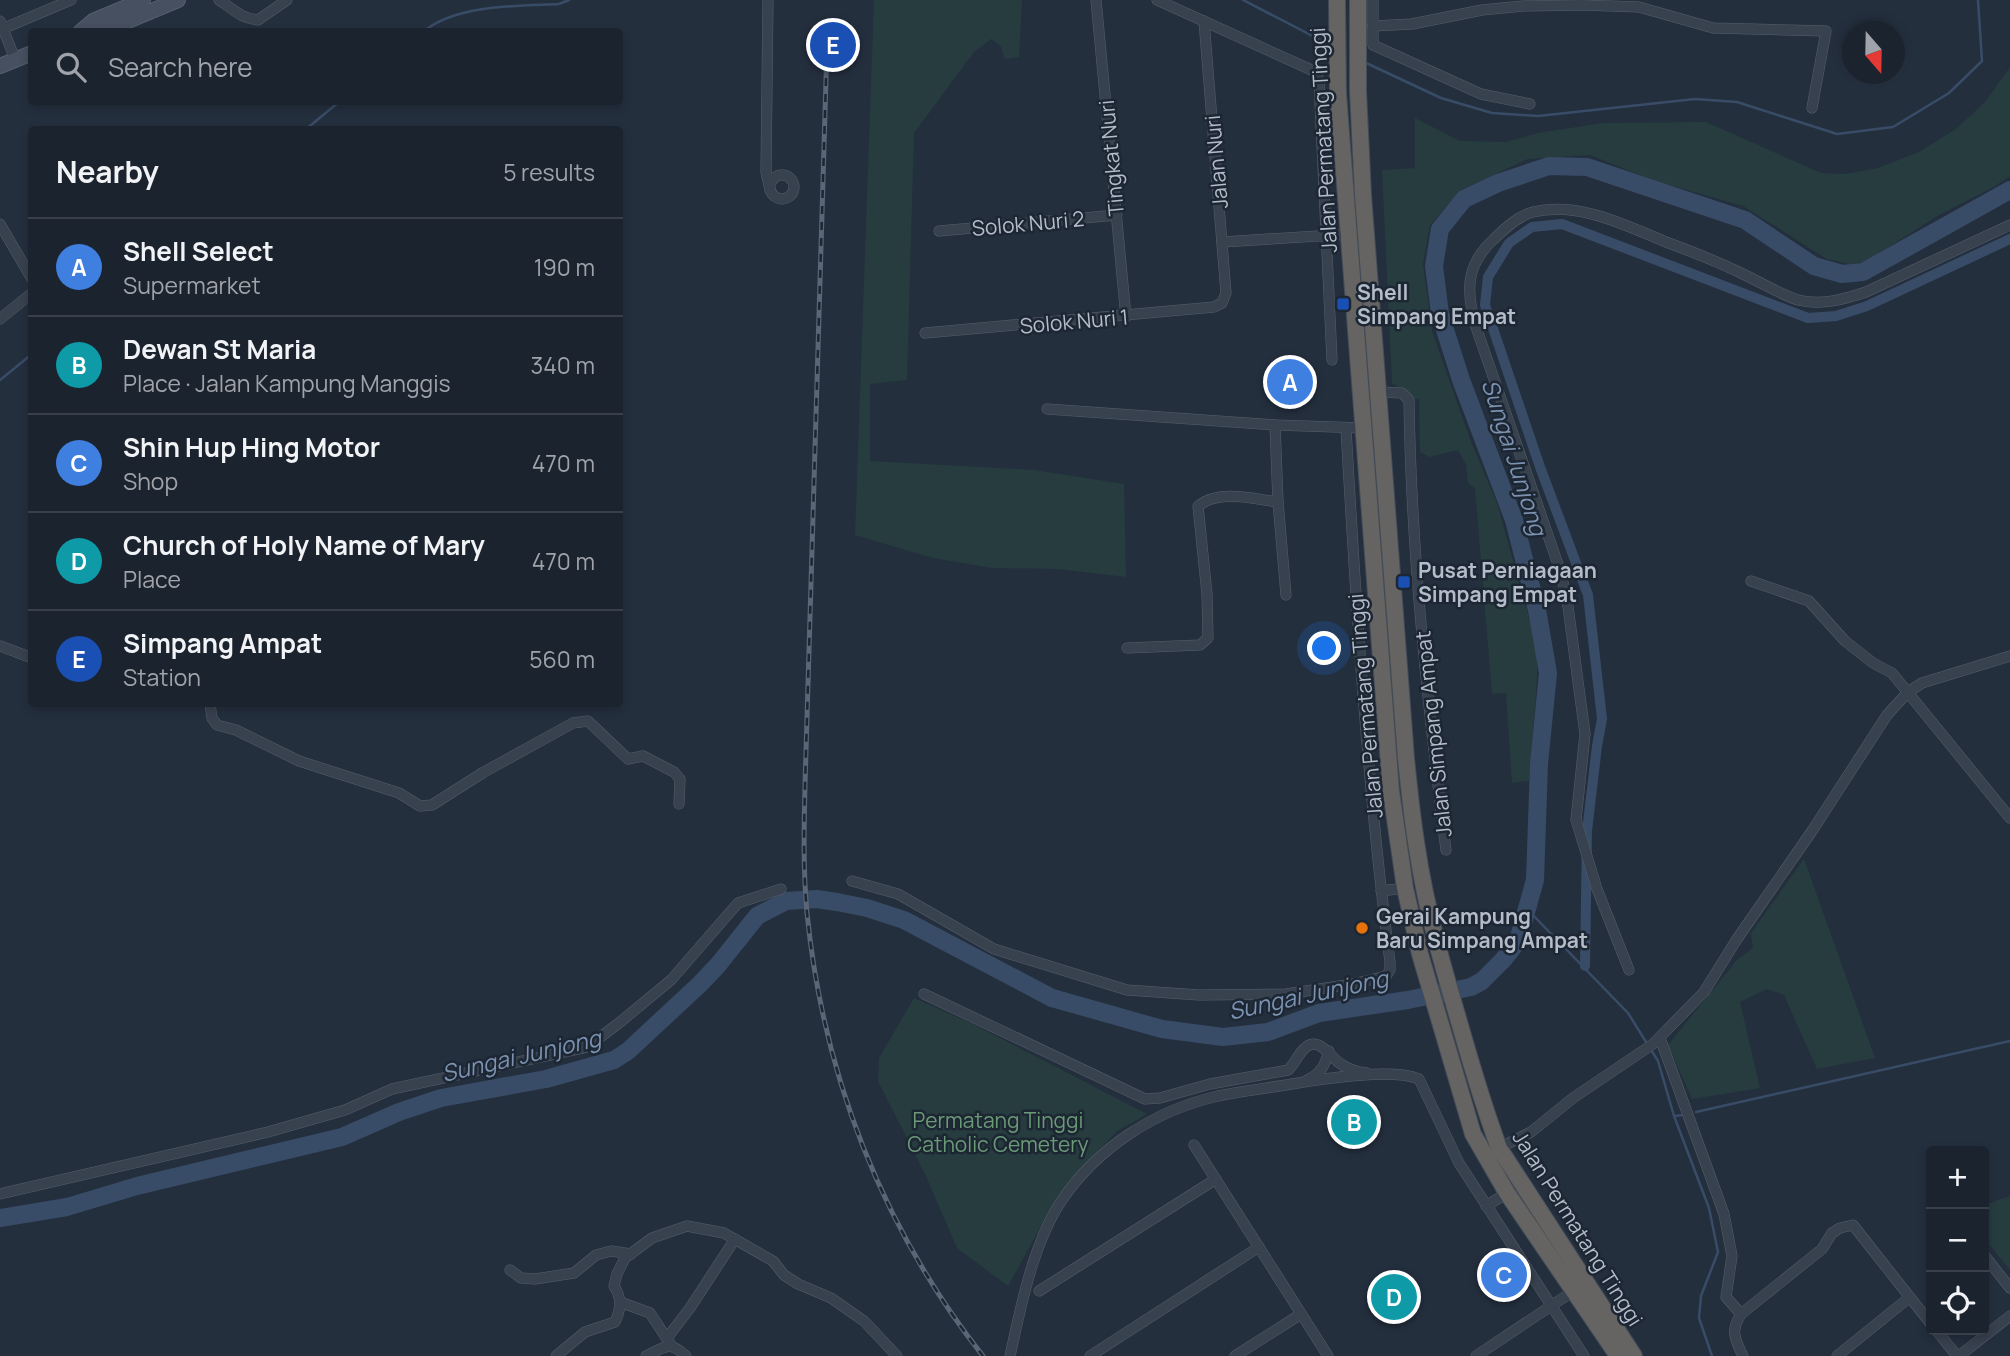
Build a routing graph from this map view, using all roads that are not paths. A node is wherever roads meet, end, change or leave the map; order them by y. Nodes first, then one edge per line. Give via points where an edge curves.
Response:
1 (71, 0) edge
2 (143, 0) edge
3 (178, 0) edge
4 (219, 0) edge
5 (288, 0) edge
6 (768, 0) edge
7 (1096, 0) edge
8 (1157, 0) edge
9 (1336, 0) edge
10 (1358, 0) edge
11 (1373, 0) edge
12 (234, 4) edge
13 (1204, 21) junction
14 (1, 26) edge
15 (1373, 26) junction
16 (85, 28) edge
17 (111, 28) edge
18 (28, 54) edge
19 (15, 60) junction
20 (0, 66) edge
21 (1530, 104) dead end
22 (1812, 108) dead end
23 (767, 159) junction
24 (783, 174) junction
25 (770, 190) junction
26 (1117, 215) junction
27 (0, 224) edge
28 (2010, 225) edge
29 (939, 231) dead end
30 (1350, 234) junction
31 (1325, 236) junction
32 (1222, 242) junction
33 (28, 272) edge
34 (28, 296) edge
35 (1222, 303) joint
36 (1126, 317) junction
37 (0, 318) edge
38 (925, 333) dead end
39 (1332, 360) dead end
40 (1380, 392) junction
41 (1047, 408) dead end
42 (1276, 425) junction
43 (1346, 428) junction
44 (1364, 428) junction
45 (1278, 502) junction
46 (1751, 581) dead end
47 (1286, 594) dead end
48 (0, 646) edge
49 (1127, 648) dead end
50 (28, 656) edge
51 (2010, 656) edge
52 (1908, 692) junction
53 (210, 707) edge
54 (679, 804) dead end
55 (2010, 818) edge
56 (1397, 835) junction
57 (1375, 841) junction
58 (1446, 850) dead end
59 (852, 881) dead end
60 (1405, 888) junction
61 (781, 889) dead end
62 (1381, 891) junction
63 (1629, 970) dead end
64 (924, 994) dead end
65 (1656, 1041) junction
66 (1329, 1051) junction
67 (1377, 1075) junction
68 (1333, 1079) junction
69 (1301, 1082) junction
70 (1194, 1145) dead end
71 (1499, 1148) junction
72 (1216, 1180) junction
73 (1507, 1193) junction
74 (0, 1194) edge
75 (1486, 1206) junction
76 (735, 1239) junction
77 (1259, 1247) junction
78 (631, 1254) junction
79 (1989, 1262) edge
80 (1578, 1269) junction
81 (510, 1270) dead end
82 (2010, 1289) edge
83 (1040, 1291) dead end
84 (1572, 1292) junction
85 (1910, 1297) junction
86 (620, 1302) junction
87 (1551, 1307) junction
88 (1301, 1314) junction
89 (1741, 1314) junction
90 (2010, 1316) edge
91 (1926, 1318) edge
92 (1940, 1335) edge
93 (669, 1342) junction
94 (1481, 1355) edge
95 (556, 1356) edge
96 (646, 1356) edge
97 (686, 1356) edge
98 (897, 1356) edge
99 (1010, 1356) edge
100 (1090, 1356) edge
101 (1235, 1356) edge
102 (1328, 1356) edge
103 (1584, 1356) edge
104 (1618, 1356) edge
105 (1634, 1356) edge
106 (1743, 1356) edge
107 (1837, 1356) edge
108 (1958, 1356) edge

1 - 14 street
2 - 16 main road
3 - 17 main road
4 - 12 street
5 - 12 street via 258,20 239,15
6 - 23 street
7 - 26 street, Tingkat Nuri
8 - 13 street
9 - 30 highway, Jalan Permatang Tinggi via 1338,93
10 - 40 highway, Jalan Permatang Tinggi via 1363,195
11 - 15 street
13 - 31 street, Jalan Permatang Tinggi via 1316,72
13 - 32 street, Jalan Nuri
14 - 19 street
15 - 21 street via 1373,45 1481,94
15 - 22 street via 1412,24 1482,10 1582,5 1639,7 1713,28 1826,31
18 - 19 main road
19 - 20 main road
23 - 24 street
23 - 25 street
24 - 25 street via 771,180
24 - 25 street via 793,182 792,195 779,199
26 - 29 street, Solok Nuri 2
26 - 36 street, Tingkat Nuri
27 - 33 street
28 - 63 street via 1866,292 1816,302 1798,300 1724,264 1566,209 1530,213 1511,223 1490,242 1470,276 1469,300 1476,327 1567,599 1586,734 1576,820
30 - 31 street
30 - 44 highway, Jalan Permatang Tinggi
31 - 32 street
31 - 39 street, Jalan Permatang Tinggi
32 - 35 street, Jalan Nuri via 1226,293
34 - 37 street
35 - 36 street, Solok Nuri 1
36 - 38 street, Solok Nuri 1
40 - 58 street, Jalan Simpang Ampat via 1402,393 1409,400 1420,608
40 - 71 highway, Jalan Permatang Tinggi via 1406,758 1417,848 1438,949
41 - 42 street
42 - 43 street
42 - 45 street
43 - 44 street
43 - 57 street
44 - 56 highway, Jalan Permatang Tinggi
45 - 47 street
45 - 49 street via 1227,496 1213,497 1198,506 1208,638 1200,645
46 - 52 street via 1808,601 1845,641 1892,673
48 - 50 street
51 - 52 street via 1922,683
52 - 55 street
52 - 65 street via 1886,715 1704,992
53 - 54 street via 217,725 299,761 399,793 420,806 432,805 573,723 588,721 628,758 643,756 674,772 680,779
56 - 57 street
56 - 60 highway, Jalan Permatang Tinggi
57 - 62 street
59 - 62 street via 898,894 994,949 1127,990 1199,995 1286,994 1386,976 1390,962
60 - 62 street
60 - 73 highway, Jalan Permatang Tinggi via 1473,1134
61 - 74 street via 738,902 671,980 587,1046 392,1089 345,1110 268,1132
64 - 66 street via 1145,1099 1288,1070 1312,1044
65 - 71 street via 1531,1132
65 - 89 street via 1724,1214 1732,1256 1726,1297
66 - 67 street via 1340,1064
66 - 68 street
66 - 69 street via 1317,1076
67 - 68 street
67 - 75 street via 1419,1079 1459,1163
68 - 69 street
69 - 99 street via 1217,1097 1172,1111 1103,1152 1061,1200 1048,1226 1023,1298
70 - 72 street
71 - 80 highway, Jalan Permatang Tinggi
72 - 77 street
72 - 83 street
73 - 75 street
73 - 84 highway, Jalan Permatang Tinggi
75 - 87 street
76 - 78 street via 687,1226 652,1238
76 - 93 street
76 - 98 street via 773,1261 784,1275 864,1321
77 - 88 street
77 - 100 street
78 - 81 street via 611,1251 596,1255 574,1273 534,1279 521,1278
78 - 86 street via 614,1286
79 - 82 street
80 - 84 highway via 1579,1282
80 - 105 highway, Jalan Permatang Tinggi
84 - 87 street
84 - 104 highway, Jalan Permatang Tinggi
85 - 89 street via 1853,1225 1832,1233 1822,1249
85 - 91 street
85 - 107 street
86 - 93 street via 650,1312
86 - 95 street via 615,1322 585,1332
87 - 94 street
87 - 103 street
88 - 101 street
88 - 102 street
89 - 106 street via 1734,1331
90 - 108 street
92 - 108 street
93 - 96 street
93 - 97 street

